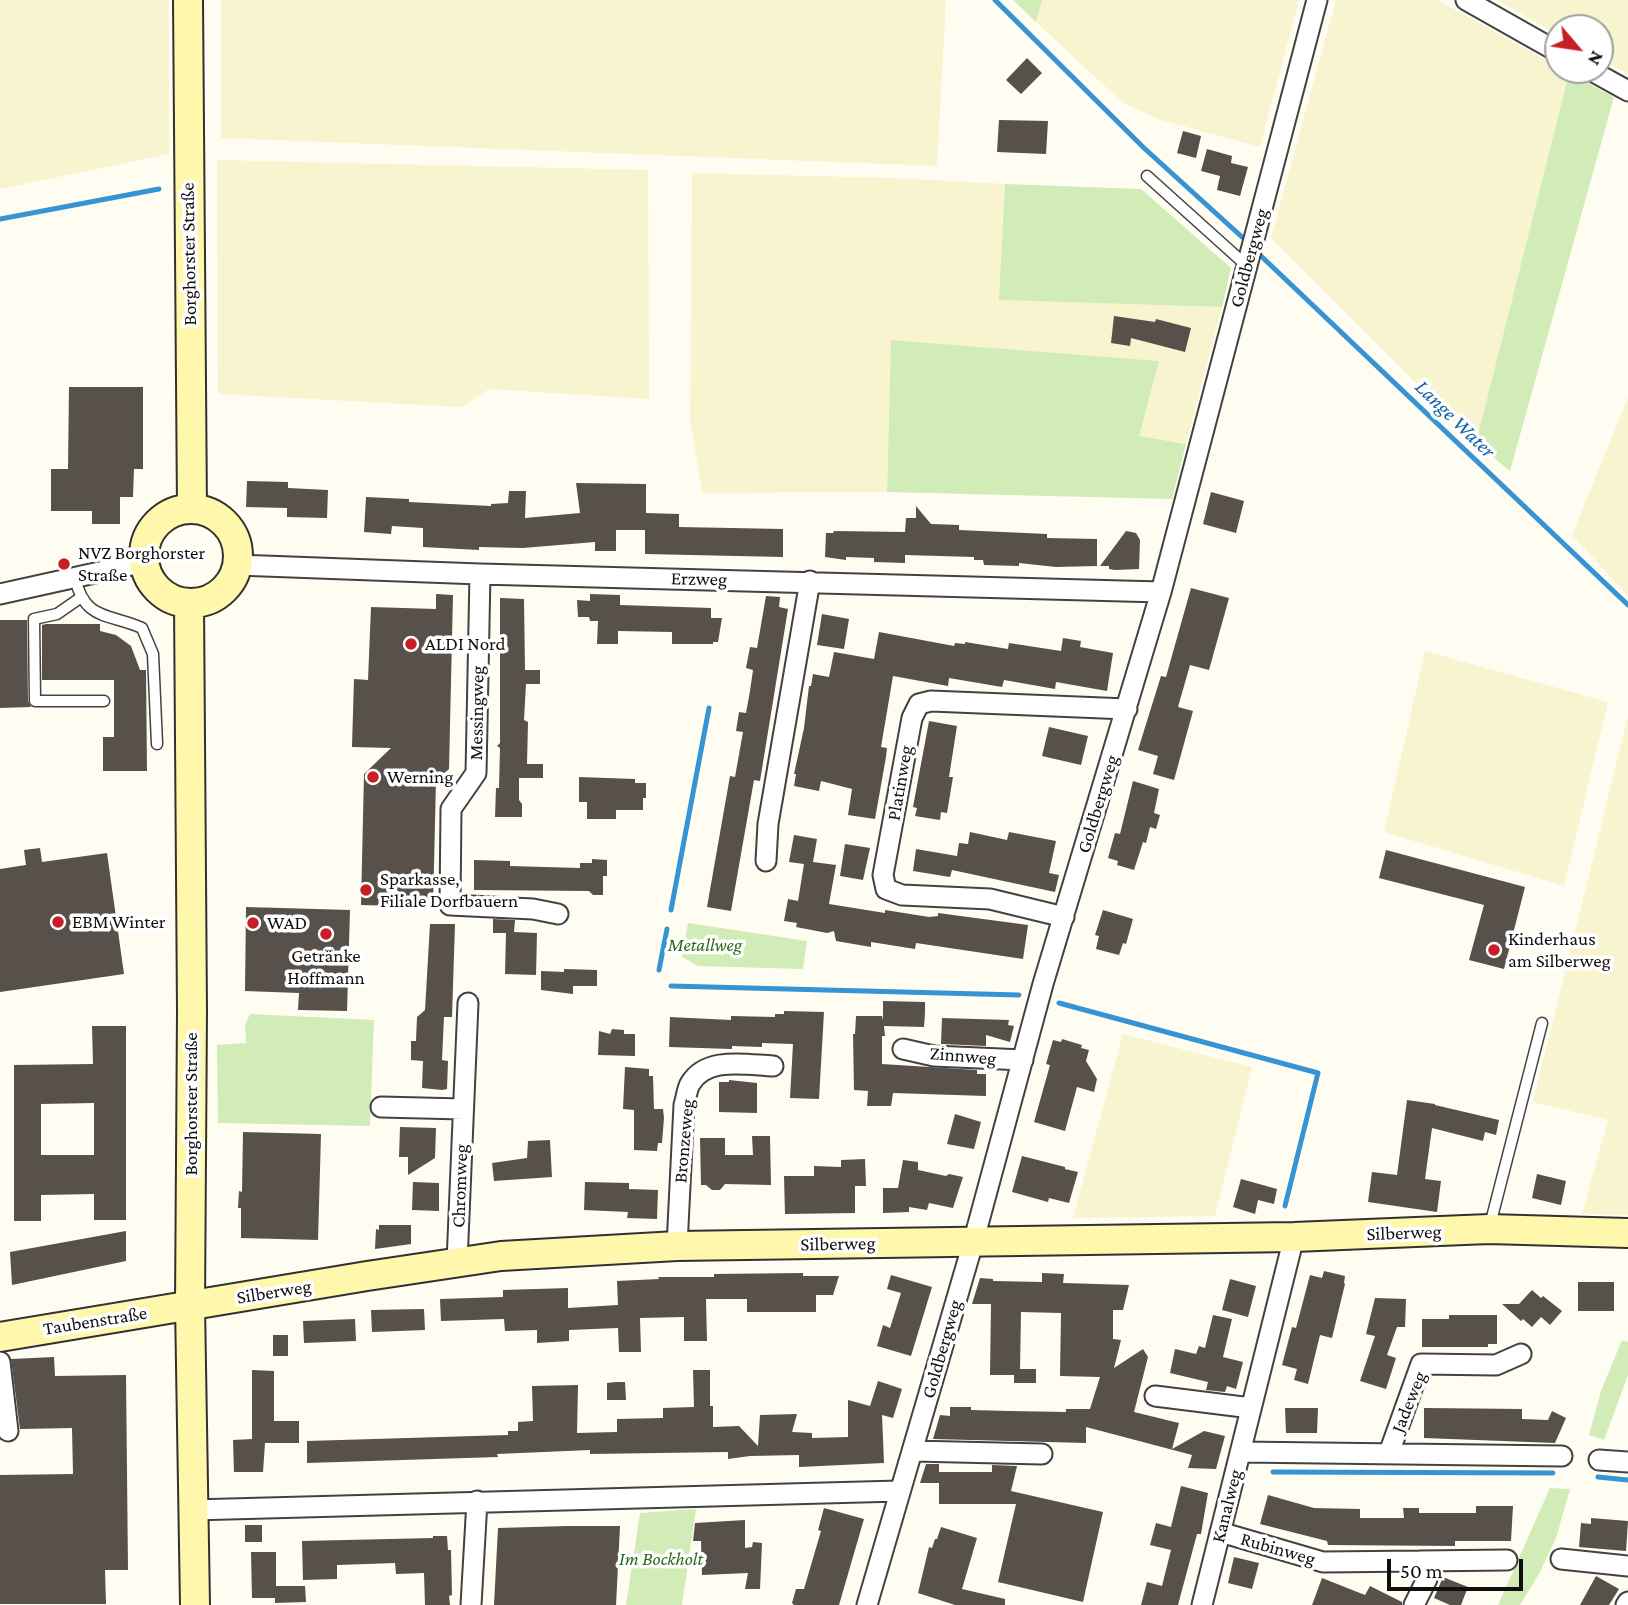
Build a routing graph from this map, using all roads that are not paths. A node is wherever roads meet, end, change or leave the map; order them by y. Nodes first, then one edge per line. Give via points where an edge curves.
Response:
1 (188, 0) edge
2 (1317, 0) edge
3 (1466, 0) edge
4 (1544, 44) edge
5 (1147, 176) dead end
6 (1247, 266) junction
7 (192, 509) junction
8 (145, 562) junction
9 (237, 565) junction
10 (480, 574) junction
11 (75, 578) junction
12 (810, 581) junction
13 (1161, 592) junction
14 (0, 594) edge
15 (80, 598) junction
16 (189, 603) junction
17 (104, 701) dead end
18 (1127, 709) junction
19 (157, 744) dead end
20 (766, 862) dead end
21 (558, 914) dead end
22 (1064, 917) junction
23 (468, 1003) dead end
24 (1542, 1023) dead end
25 (903, 1049) dead end
26 (1023, 1060) junction
27 (773, 1066) dead end
28 (381, 1107) dead end
29 (463, 1110) junction
30 (1489, 1229) junction
31 (1628, 1233) edge
32 (1294, 1237) junction
33 (973, 1243) junction
34 (677, 1245) junction
35 (457, 1262) junction
36 (190, 1305) junction
37 (0, 1337) edge
38 (1521, 1354) dead end
39 (0, 1362) edge
40 (1155, 1396) dead end
41 (1251, 1408) junction
42 (8, 1431) dead end
43 (912, 1451) junction
44 (1241, 1452) junction
45 (1389, 1453) junction
46 (1042, 1454) dead end
47 (1562, 1457) dead end
48 (1599, 1460) dead end
49 (1628, 1462) edge
50 (899, 1491) junction
51 (477, 1501) junction
52 (192, 1510) junction
53 (1220, 1532) junction
54 (1561, 1559) dead end
55 (1507, 1560) dead end
56 (1420, 1561) junction
57 (1628, 1566) edge
58 (195, 1605) edge
59 (471, 1605) edge
60 (867, 1605) edge
61 (1202, 1605) edge
62 (1413, 1605) edge

1 - 7 main road, Borghorster Straße
2 - 6 street, Goldbergweg
3 - 4 street
5 - 6 lane
6 - 13 street, Goldbergweg
7 - 8 main road via 160,520 150,532
7 - 9 main road via 226,524 238,550
8 - 11 street
8 - 16 main road via 149,578 159,590
9 - 10 street, Erzweg
9 - 16 main road via 233,577 215,597
10 - 12 street, Erzweg
10 - 21 street, Messingweg via 476,773 452,809 450,905
11 - 14 street
11 - 15 lane
12 - 13 street, Erzweg
12 - 20 street via 768,824
13 - 18 street, Goldbergweg
15 - 17 lane via 57,614 34,619 35,701
15 - 19 lane via 96,613 142,628 153,654
16 - 36 main road, Borghorster Straße
18 - 22 street, Goldbergweg
18 - 22 street, Platinweg via 931,701 919,704 912,719 883,875 886,890 902,895 990,899
22 - 26 street, Goldbergweg
23 - 29 street, Chromweg
24 - 30 lane
25 - 26 street, Zinnweg via 934,1056
26 - 33 street, Goldbergweg
27 - 34 street, Bronzeweg via 710,1067 690,1083 684,1105
28 - 29 street
29 - 35 street, Chromweg
30 - 31 main road, Silberweg
30 - 32 main road, Silberweg
32 - 33 main road, Silberweg
32 - 41 street, Kanalweg
33 - 34 main road, Silberweg
33 - 43 street, Goldbergweg
34 - 35 main road, Silberweg
35 - 36 main road, Silberweg
36 - 37 main road, Taubenstraße
36 - 52 main road, Borghorster Straße
38 - 45 street, Jadeweg via 1496,1365 1421,1364
39 - 42 street
40 - 41 street
41 - 44 street, Kanalweg
43 - 46 street
43 - 50 street, Goldbergweg
44 - 45 street, Jadeweg
44 - 53 street, Kanalweg
45 - 47 street, Jadeweg
48 - 49 street
50 - 51 street
50 - 60 street, Goldbergweg
51 - 52 street
51 - 59 street
52 - 58 main road, Borghorster Straße
53 - 56 street, Rubinweg via 1323,1562
53 - 61 street, Kanalweg
54 - 57 street
55 - 56 street, Rubinweg
56 - 62 street via 1427,1579

